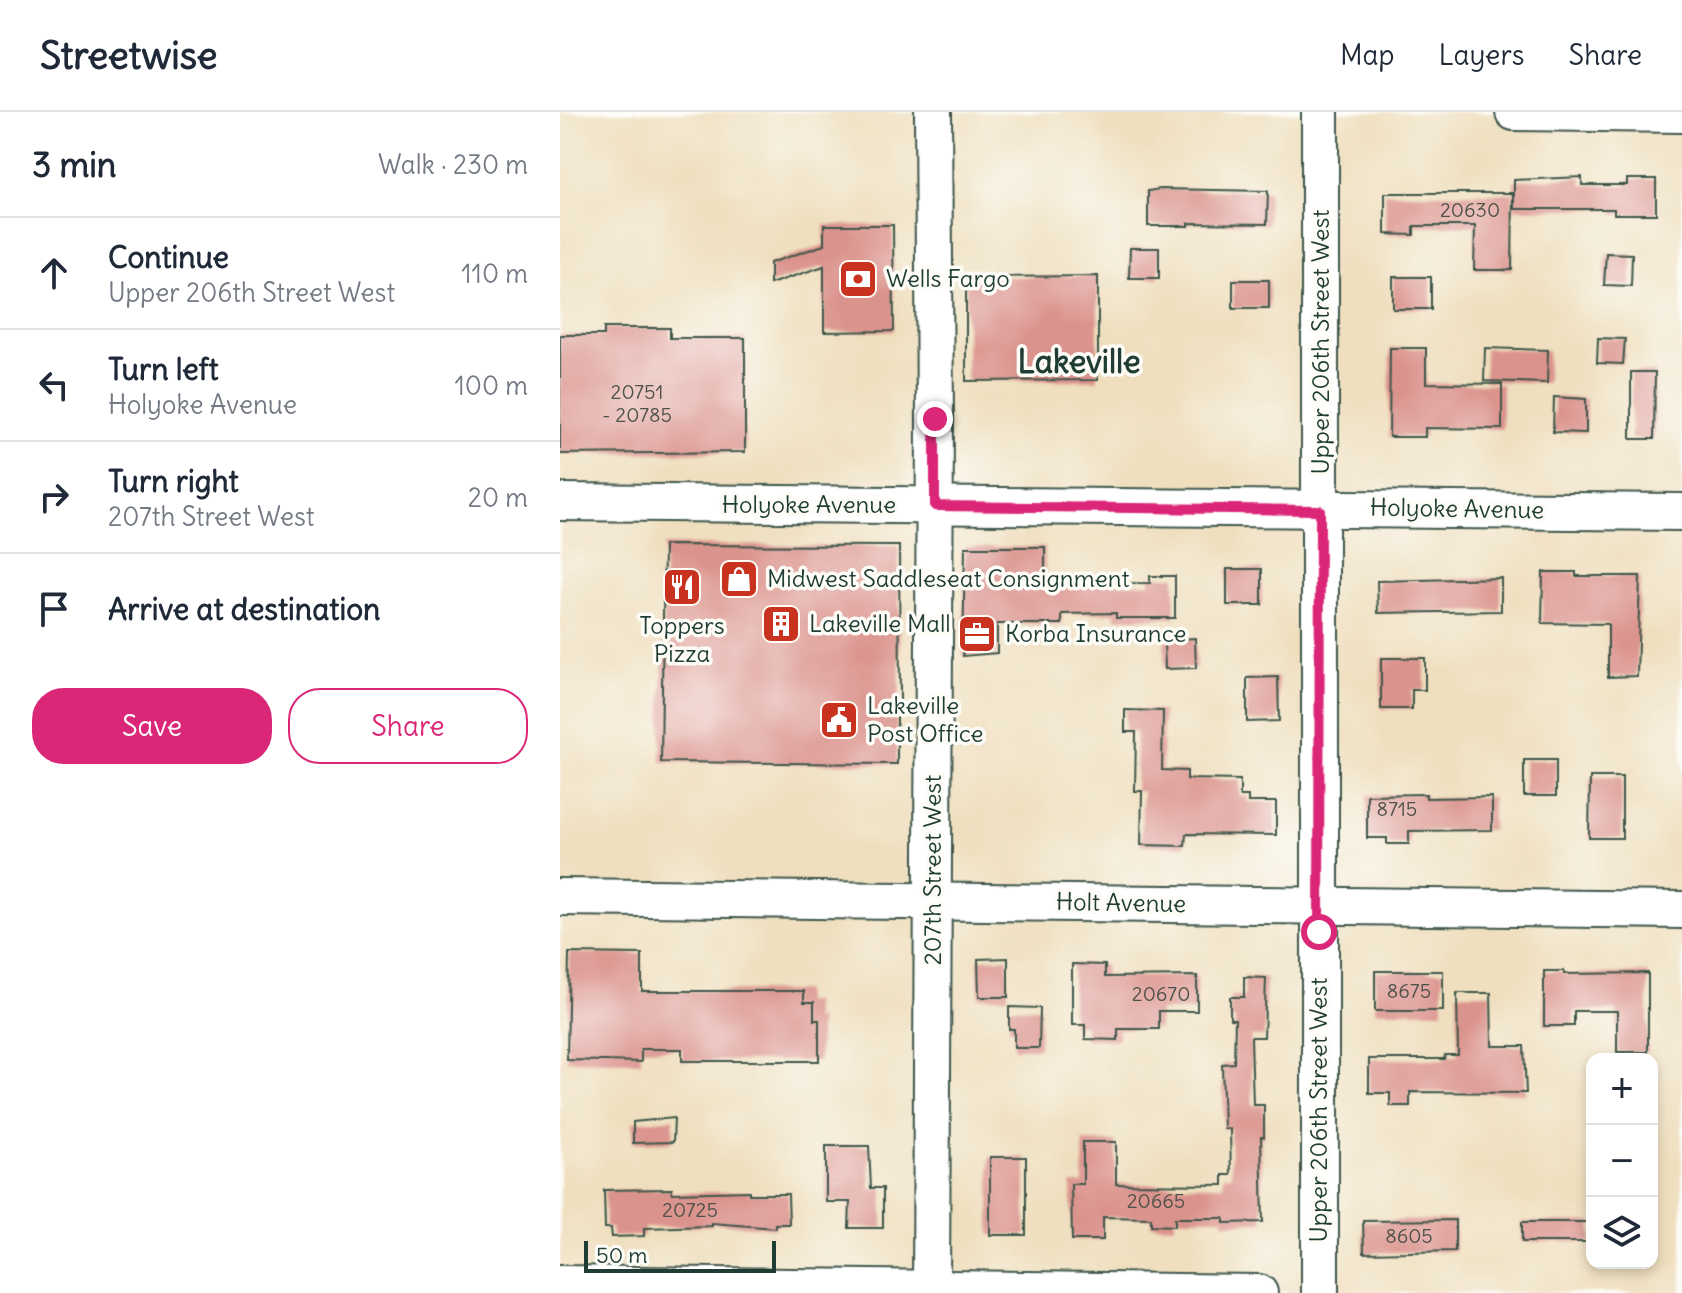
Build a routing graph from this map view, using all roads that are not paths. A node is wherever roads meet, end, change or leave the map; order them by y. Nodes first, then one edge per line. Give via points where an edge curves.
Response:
1 (933, 112) edge
2 (1320, 112) edge
3 (1514, 112) edge
4 (1682, 114) edge
5 (560, 502) edge
6 (935, 506) junction
7 (1320, 510) junction
8 (1682, 512) edge
9 (560, 897) edge
10 (932, 901) junction
11 (1319, 905) junction
12 (1682, 910) edge
13 (560, 1284) edge
14 (931, 1291) edge
15 (1259, 1293) edge
16 (1320, 1293) edge

1 - 6 street, 207th Street West
2 - 7 street, Upper 206th Street West
3 - 4 street
5 - 6 street, Holyoke Avenue
6 - 7 street, Holyoke Avenue
6 - 10 street, 207th Street West
7 - 8 street, Holyoke Avenue
7 - 11 street, Upper 206th Street West
9 - 10 street, Holt Avenue
10 - 11 street, Holt Avenue
10 - 14 street, 207th Street West
11 - 12 street, Holt Avenue
11 - 16 street, Upper 206th Street West
13 - 14 street
14 - 15 street

